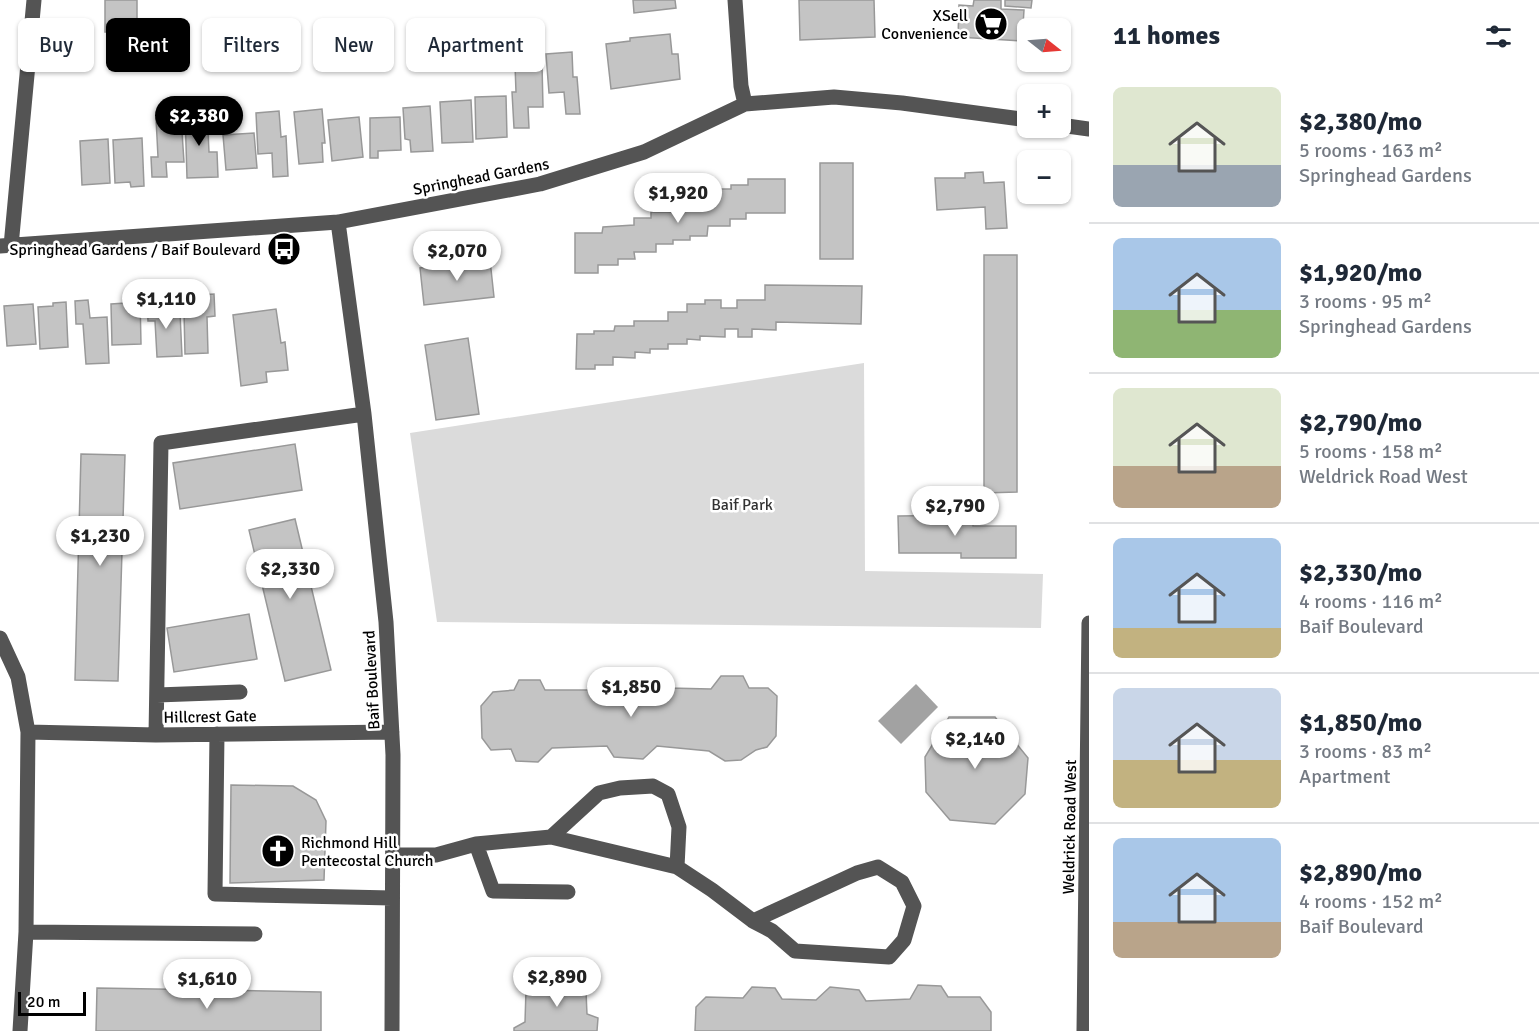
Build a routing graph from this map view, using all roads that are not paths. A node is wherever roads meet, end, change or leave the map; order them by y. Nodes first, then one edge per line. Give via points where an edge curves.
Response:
1 (34, 0) edge
2 (735, 0) edge
3 (745, 104) junction
4 (1017, 119) edge
5 (1071, 127) edge
6 (1089, 129) edge
7 (338, 222) junction
8 (5, 246) edge
9 (364, 414) junction
10 (1089, 623) edge
11 (0, 638) edge
12 (240, 692) dead end
13 (157, 695) junction
14 (28, 732) junction
15 (392, 732) junction
16 (217, 734) junction
17 (156, 735) junction
18 (551, 837) junction
19 (477, 844) junction
20 (394, 855) junction
21 (677, 867) junction
22 (568, 892) dead end
23 (392, 898) junction
24 (753, 921) junction
25 (26, 932) junction
26 (255, 934) dead end
27 (20, 1031) edge
28 (392, 1031) edge
29 (1084, 1031) edge

1 - 8 street
2 - 3 street
3 - 4 street, Springhead Gardens via 834,97
3 - 7 street, Springhead Gardens via 644,152 540,184
5 - 6 street
7 - 8 street, Springhead Gardens
7 - 9 street, Baif Boulevard
9 - 13 street via 161,444
9 - 15 street, Baif Boulevard via 386,621
10 - 29 street, Weldrick Road West
11 - 14 street via 18,677
12 - 13 street
13 - 17 street
14 - 17 street, Hillcrest Gate
14 - 25 street
15 - 16 street, Hillcrest Gate
15 - 20 street, Baif Boulevard
16 - 17 street, Hillcrest Gate
16 - 23 street via 215,894
18 - 19 street
18 - 21 street
18 - 21 street via 599,794 653,786 668,794 679,827
19 - 20 street via 436,855
19 - 22 street via 494,891
20 - 23 street, Baif Boulevard
21 - 24 street
23 - 28 street, Baif Boulevard
24 - 24 street via 795,951 889,957 904,940 914,906 902,882 878,867
25 - 26 street
25 - 27 street

